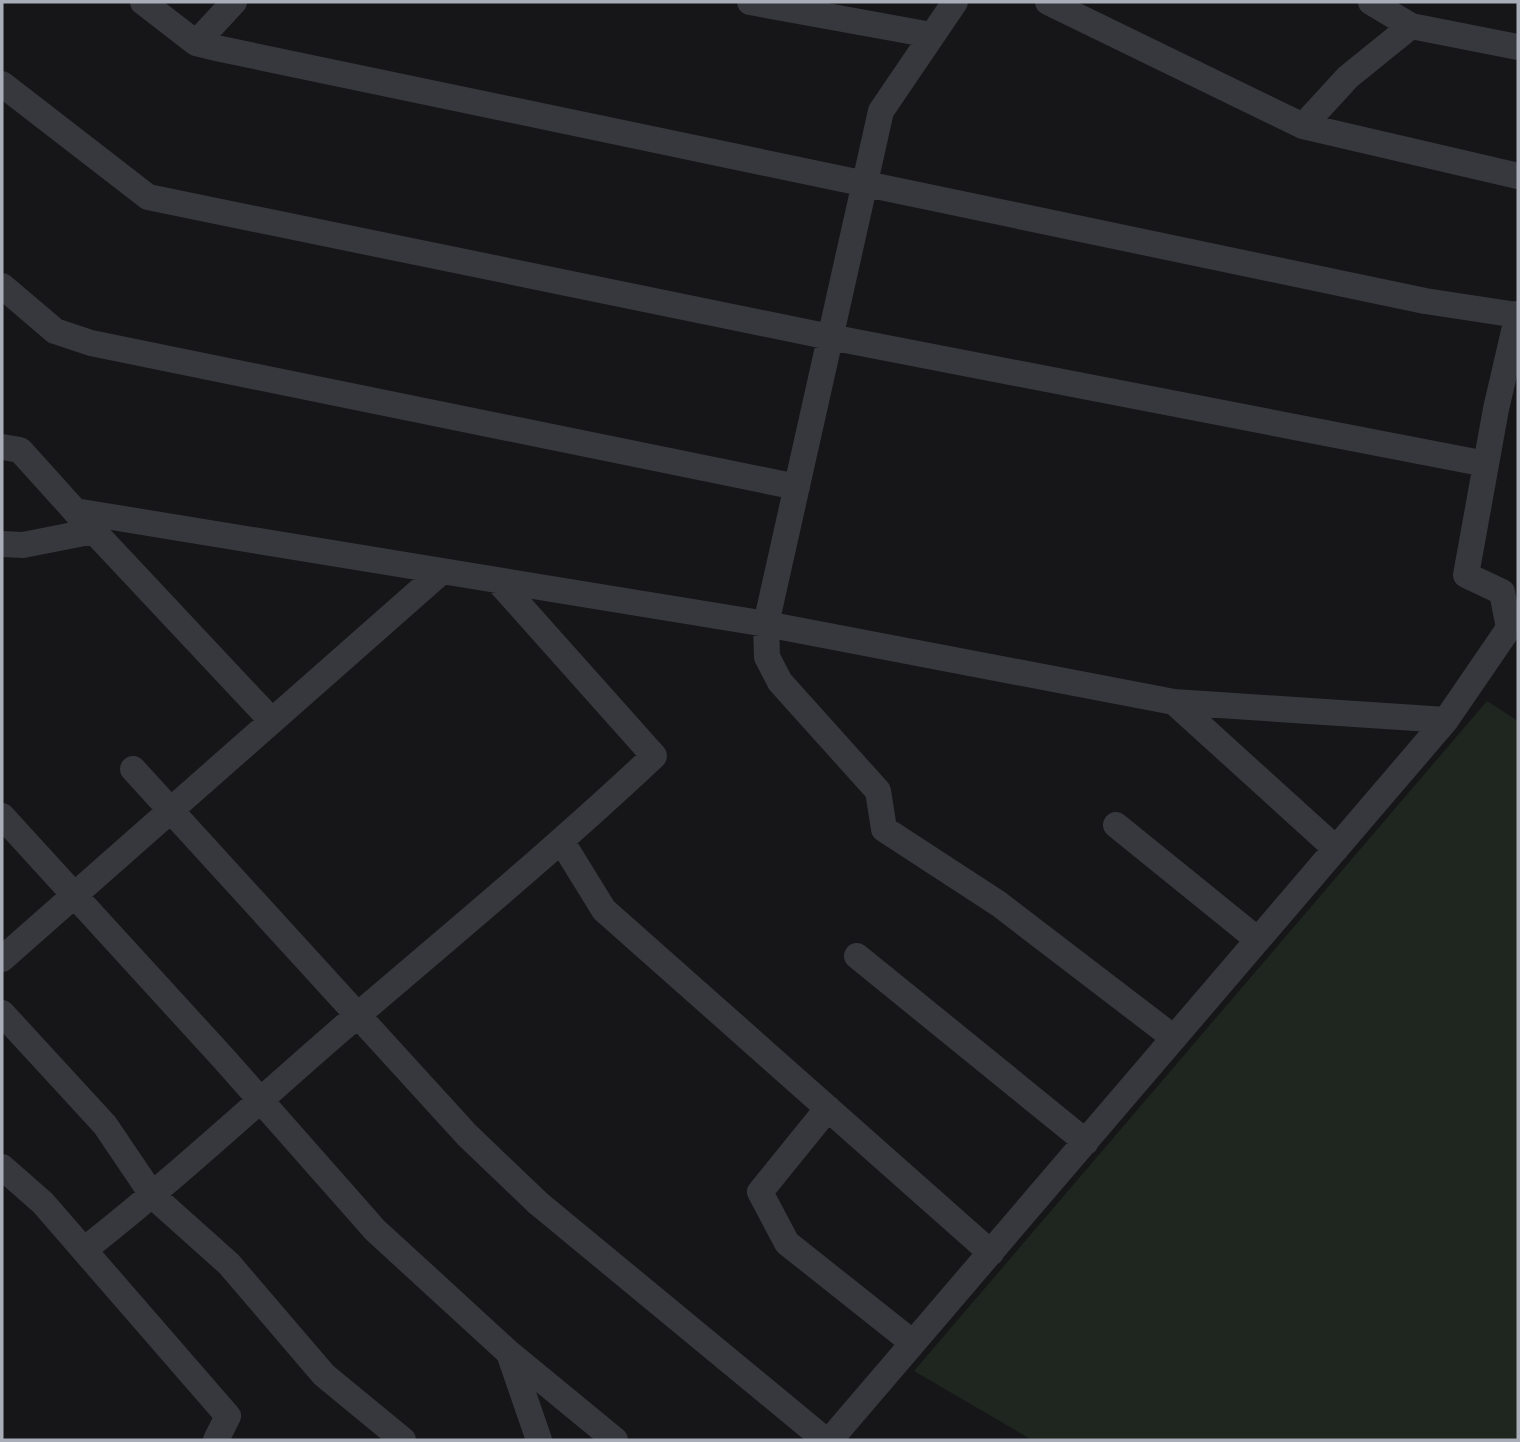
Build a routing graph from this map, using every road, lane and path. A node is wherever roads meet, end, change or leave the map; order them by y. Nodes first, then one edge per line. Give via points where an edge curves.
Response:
1 (143, 2) edge
2 (234, 2) edge
3 (750, 2) edge
4 (955, 2) edge
5 (1048, 2) edge
6 (1371, 2) edge
7 (1411, 26) junction
8 (931, 35) junction
9 (196, 43) junction
10 (1518, 47) edge
11 (2, 84) edge
12 (1303, 126) junction
13 (1518, 176) edge
14 (865, 182) junction
15 (2, 286) edge
16 (1518, 315) edge
17 (830, 337) junction
18 (2, 447) edge
19 (1486, 464) junction
20 (797, 488) junction
21 (75, 511) junction
22 (94, 531) junction
23 (2, 544) edge
24 (441, 572) junction
25 (498, 581) junction
26 (766, 624) junction
27 (1174, 702) junction
28 (1446, 720) junction
29 (272, 721) junction
30 (133, 769) dead end
31 (171, 810) junction
32 (2, 816) edge
33 (1116, 825) dead end
34 (562, 842) junction
35 (1336, 849) junction
36 (75, 894) junction
37 (1258, 940) junction
38 (857, 956) dead end
39 (2, 959) edge
40 (2, 1013) edge
41 (358, 1015) junction
42 (1174, 1038) junction
43 (261, 1099) junction
44 (828, 1108) junction
45 (1086, 1142) junction
46 (2, 1167) edge
47 (153, 1196) junction
48 (84, 1250) junction
49 (991, 1253) junction
50 (913, 1343) junction
51 (508, 1352) junction
52 (216, 1440) edge
53 (403, 1440) edge
54 (539, 1440) edge
55 (615, 1440) edge
56 (825, 1440) edge
57 (830, 1440) edge

1 - 9 street
2 - 9 street
3 - 8 street
4 - 8 street
5 - 12 street
6 - 7 street
7 - 10 street
7 - 12 street via 1348,77
8 - 14 street via 881,111
9 - 14 street
11 - 17 street via 148,197
12 - 13 street
14 - 16 street via 1424,301
14 - 17 street
15 - 20 street via 55,331 91,343
16 - 19 street
17 - 19 street
17 - 20 street
18 - 21 street via 20,450
19 - 28 street via 1466,575 1502,592 1509,628
20 - 26 street
21 - 22 street
21 - 24 street
22 - 23 street via 23,545
22 - 29 street
24 - 25 street
24 - 29 street
25 - 26 street
25 - 34 street via 654,756
26 - 27 street
26 - 42 street via 767,657 780,682 878,791 884,829 999,904
27 - 28 street
27 - 35 street
28 - 35 street
29 - 31 street
30 - 31 street
31 - 36 street
31 - 41 street
32 - 36 street
33 - 37 street
34 - 41 street
34 - 44 street via 604,910
35 - 37 street
36 - 39 street
36 - 43 street
37 - 42 street
38 - 45 street
40 - 47 street via 105,1125
41 - 43 street
41 - 56 street via 467,1135 538,1203
42 - 45 street
43 - 47 street
43 - 51 street via 375,1230
44 - 49 street
44 - 50 street via 761,1192 787,1243
45 - 49 street
46 - 48 street via 43,1203
47 - 48 street
47 - 53 street via 229,1264 324,1375
48 - 52 street via 228,1416
49 - 50 street
50 - 57 street
51 - 54 street
51 - 55 street

